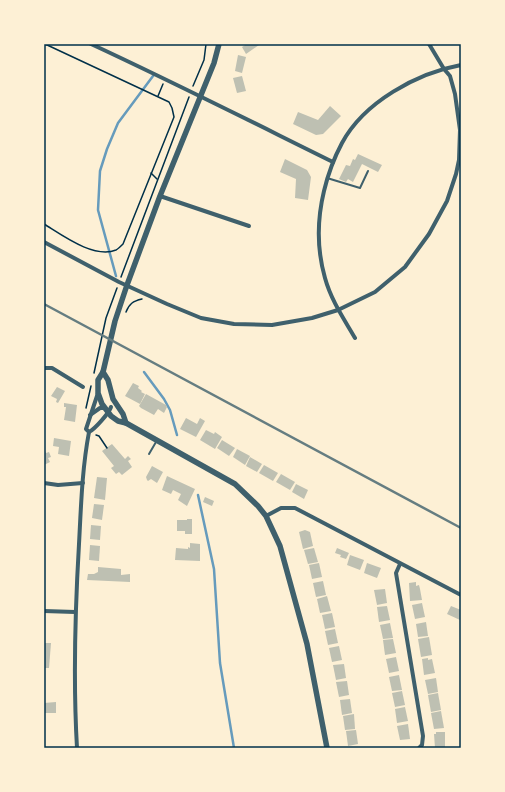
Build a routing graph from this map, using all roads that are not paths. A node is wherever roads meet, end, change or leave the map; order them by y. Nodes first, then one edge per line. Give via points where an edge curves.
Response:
1 (91, 44) edge
2 (219, 44) edge
3 (429, 44) edge
4 (461, 65) edge
5 (444, 69) junction
6 (200, 97) junction
7 (333, 162) junction
8 (368, 171) dead end
9 (327, 178) junction
10 (160, 196) junction
11 (249, 226) dead end
12 (44, 242) edge
13 (127, 285) junction
14 (338, 310) junction
15 (355, 338) dead end
16 (44, 368) edge
17 (103, 372) junction
18 (84, 387) dead end
19 (98, 393) junction
20 (110, 408) junction
21 (90, 415) junction
22 (126, 423) junction
23 (89, 432) junction
24 (157, 440) junction
25 (149, 454) dead end
26 (44, 483) edge
27 (83, 483) junction
28 (266, 516) junction
29 (400, 564) junction
30 (461, 595) edge
31 (44, 611) edge
32 (75, 612) junction
33 (77, 748) edge
34 (327, 748) edge
35 (419, 748) edge

1 - 6 street
2 - 6 street
3 - 5 street
4 - 5 street
5 - 7 street via 411,81 386,96 353,126
5 - 14 street via 450,76 455,94 460,130 459,160 447,201 429,234 405,267 375,292
6 - 7 street
6 - 10 street
7 - 9 street
8 - 9 lane via 360,188
9 - 14 street via 320,210 320,259
10 - 11 street
10 - 13 street
12 - 13 street
13 - 14 street via 201,318 234,324 272,325 312,318
13 - 17 street
14 - 15 street
16 - 18 street via 52,368
17 - 19 street via 98,380
17 - 20 street via 113,399
19 - 20 street
19 - 21 street
20 - 21 street via 100,408
20 - 22 street via 118,421
20 - 22 street via 123,414
20 - 23 street
21 - 23 street via 86,429
22 - 24 street
23 - 27 street
24 - 25 lane
24 - 28 street via 235,484
26 - 27 street
27 - 32 street
28 - 29 street via 281,508 296,508
28 - 34 street via 280,546 307,644
29 - 30 street
29 - 35 street via 396,573 423,736
31 - 32 street
32 - 33 street via 74,685

